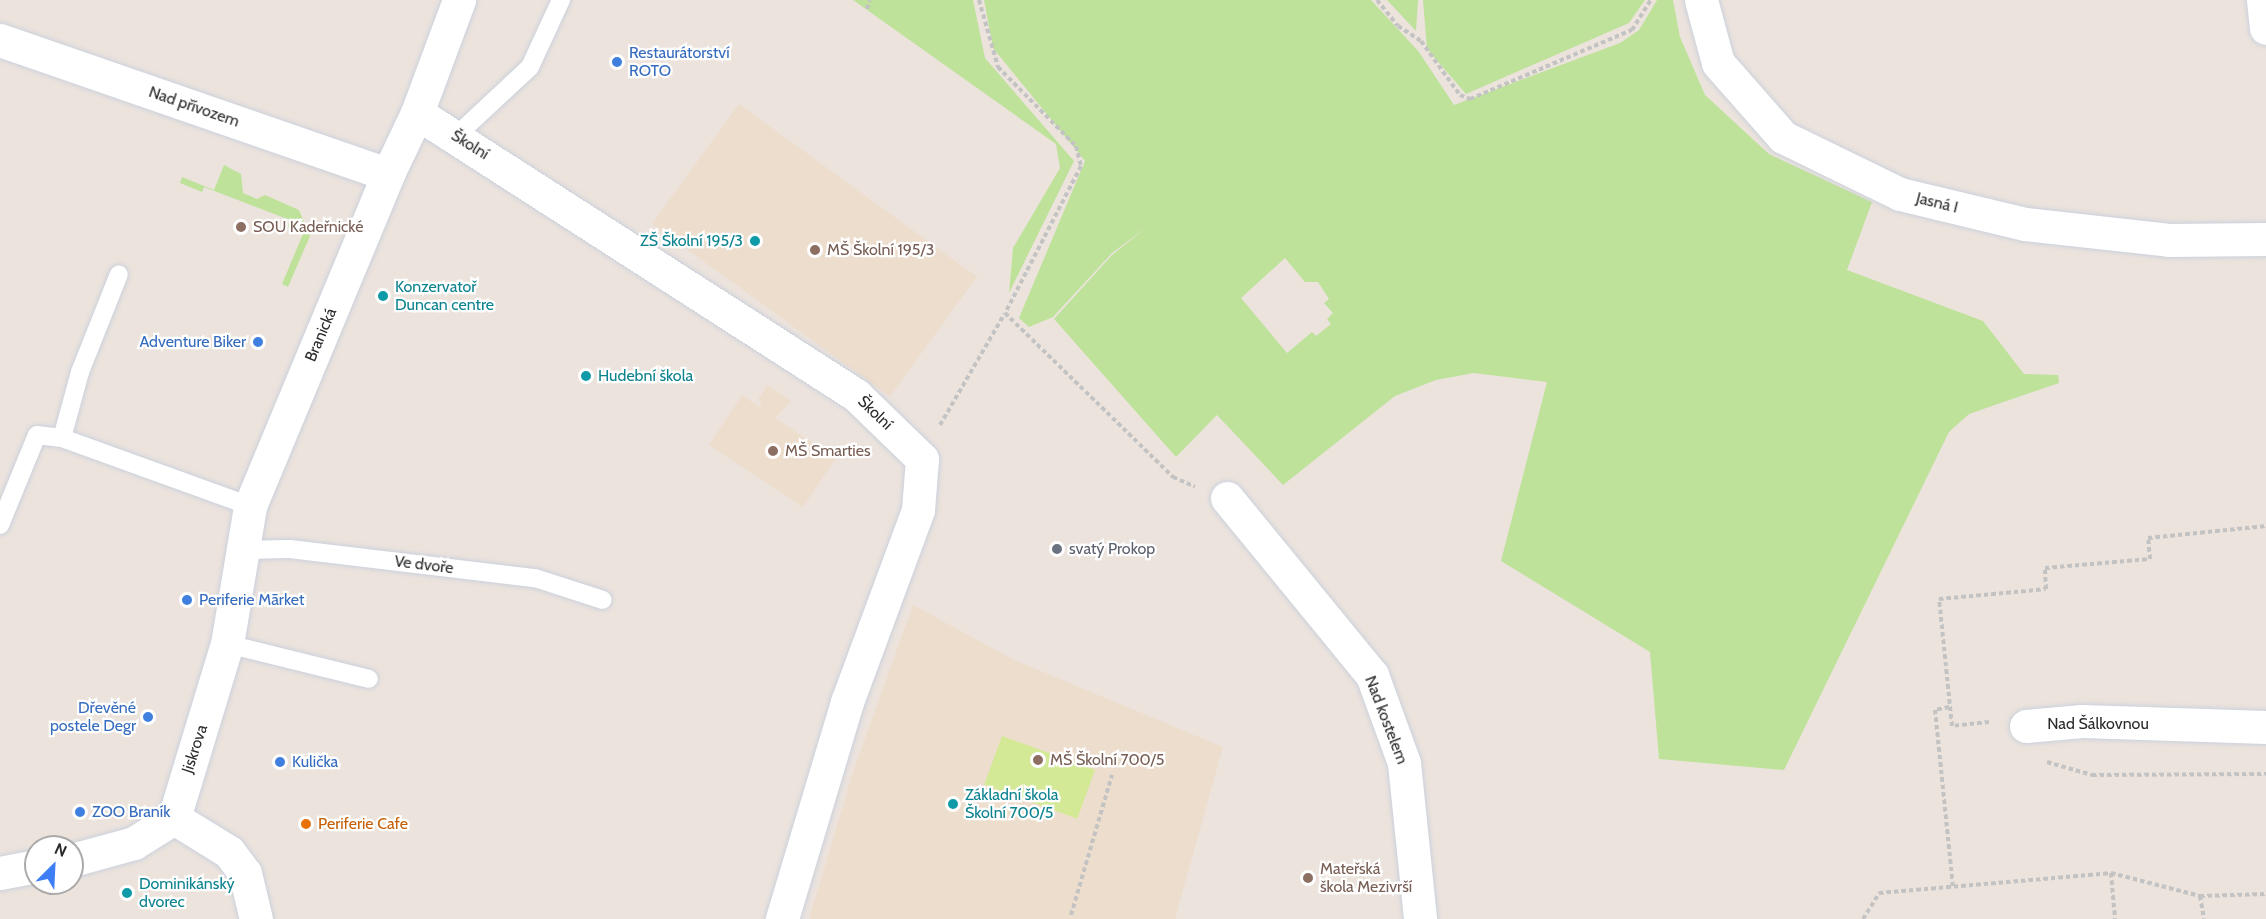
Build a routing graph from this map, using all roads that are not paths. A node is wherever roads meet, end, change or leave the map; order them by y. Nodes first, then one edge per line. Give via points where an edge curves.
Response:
1 (459, 0) edge
2 (561, 0) edge
3 (1701, 0) edge
4 (2263, 0) edge
5 (2266, 28) edge
6 (0, 40) edge
7 (417, 113) junction
8 (456, 136) junction
9 (388, 174) junction
10 (2266, 240) edge
11 (119, 274) dead end
12 (62, 438) junction
13 (1227, 498) road end
14 (250, 506) junction
15 (0, 525) edge
16 (241, 550) junction
17 (603, 600) dead end
18 (227, 644) junction
19 (369, 679) dead end
20 (218, 680) joint
21 (2026, 726) road end
22 (2266, 727) edge
23 (174, 818) junction
24 (84, 857) edge
25 (24, 868) edge
26 (0, 873) edge
27 (256, 919) edge
28 (782, 919) edge
29 (1420, 919) edge

1 - 7 street, Branická
2 - 8 lane via 530,67
3 - 10 street, Jasná I via 1718,63 1783,137 1900,194 2025,225 2169,240
4 - 5 street
6 - 9 street, Nad přívozem
7 - 8 street, Školní
7 - 9 street, Branická
8 - 28 street, Školní via 856,395 922,459 918,510 847,702
9 - 14 street, Branická
11 - 12 lane via 80,372
12 - 14 lane
12 - 15 lane via 37,435
13 - 29 street, Nad kostelem via 1372,675 1404,763
14 - 16 street, Branická
16 - 17 lane, Ve dvoře via 290,549 536,578
16 - 18 street, Branická
18 - 19 lane
18 - 20 street, Branická
20 - 23 street, Jiskrova
21 - 22 street, Nad Šálkovnou via 2082,721
23 - 24 street via 134,843
23 - 27 street via 229,852 244,873
25 - 26 street

